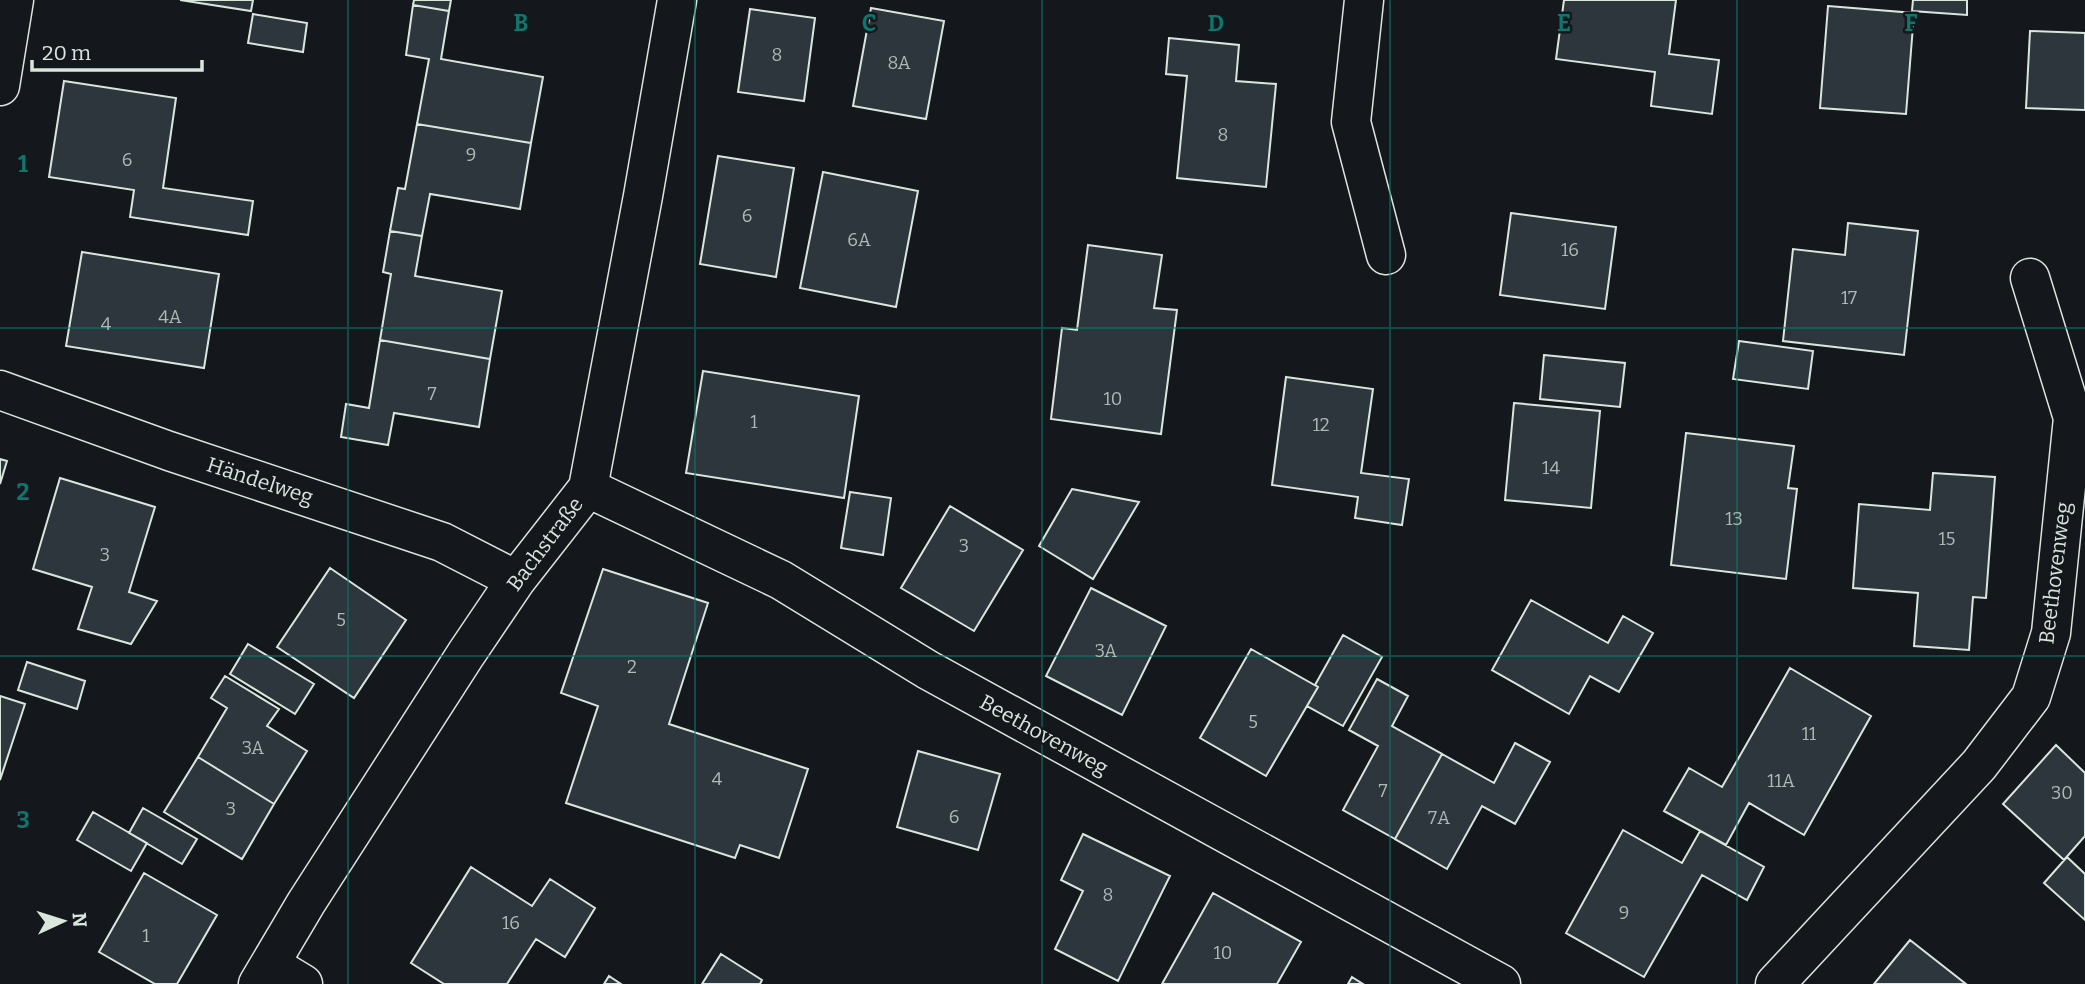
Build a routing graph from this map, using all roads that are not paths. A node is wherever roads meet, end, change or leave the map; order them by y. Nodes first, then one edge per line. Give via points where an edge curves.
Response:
1 (14, 0) edge
2 (677, 0) edge
3 (1364, 0) edge
4 (0, 86) edge
5 (1387, 255) dead end
6 (2031, 278) dead end
7 (0, 390) edge
8 (588, 488) junction
9 (516, 580) junction
10 (264, 974) edge
11 (303, 984) edge
12 (1501, 984) edge
13 (1775, 984) edge

1 - 4 street
2 - 8 street, Bachstraße
3 - 5 street via 1351,122
6 - 13 street, Beethovenweg via 2073,418 2052,633 2031,697 1979,765
7 - 9 street, Händelweg via 442,542
8 - 9 street, Bachstraße
8 - 12 street, Beethovenweg via 781,580 928,670
9 - 10 street, Bachstraße
10 - 11 street

